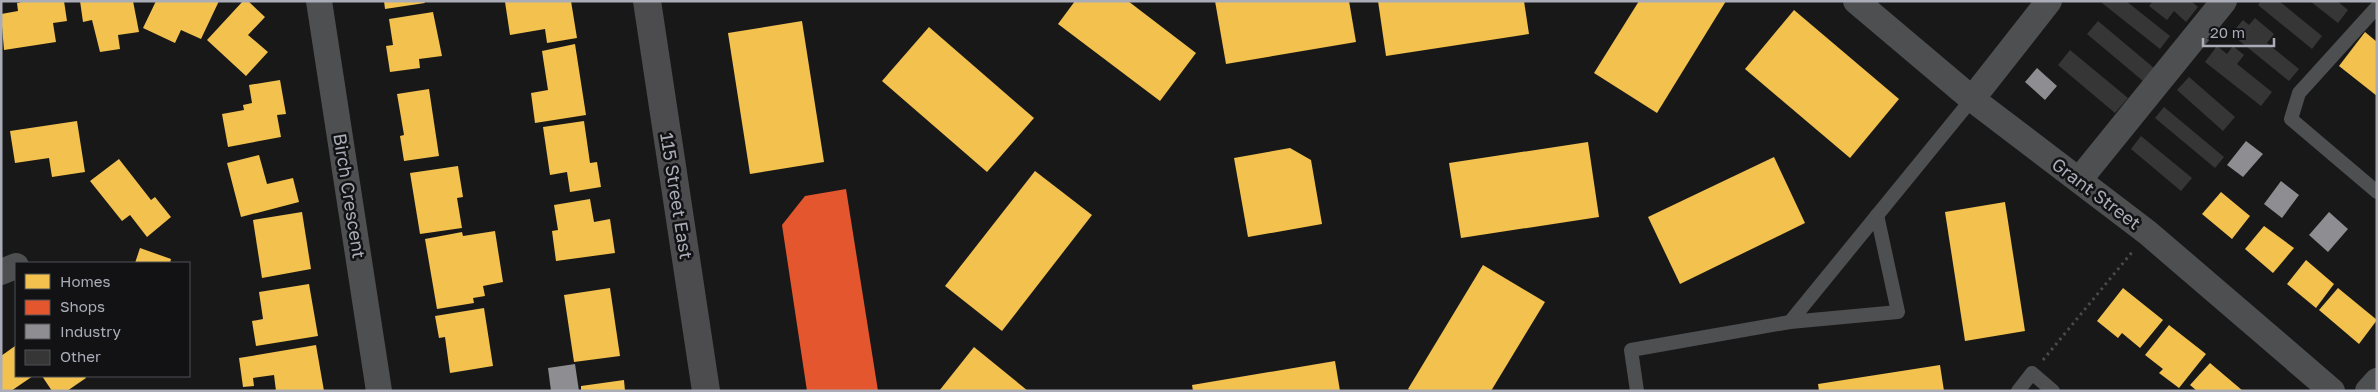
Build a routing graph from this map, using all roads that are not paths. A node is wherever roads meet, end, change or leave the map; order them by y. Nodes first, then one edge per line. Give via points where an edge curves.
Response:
1 (319, 1) edge
2 (647, 1) edge
3 (1856, 1) edge
4 (2049, 1) edge
5 (2224, 1) edge
6 (2377, 7) edge
7 (1972, 100) junction
8 (2079, 180) junction
9 (2377, 192) edge
10 (1876, 215) junction
11 (15, 267) edge
12 (1, 272) edge
13 (1790, 322) junction
14 (2377, 381) edge
15 (379, 391) edge
16 (706, 391) edge
17 (1637, 391) edge
18 (2018, 391) edge
19 (2053, 391) edge
20 (2332, 391) edge
21 (2368, 391) edge

1 - 15 street, Birch Crescent
2 - 16 street, 115 Street East
3 - 7 street, Grant Street
4 - 7 street
5 - 8 street
6 - 9 lane via 2299,93 2291,119
7 - 8 street, Grant Street
7 - 10 lane
8 - 20 street, Grant Street via 2148,233
10 - 13 lane
10 - 13 lane via 1898,312
11 - 12 street
13 - 17 lane via 1632,350
14 - 21 street
18 - 19 lane via 2032,373

